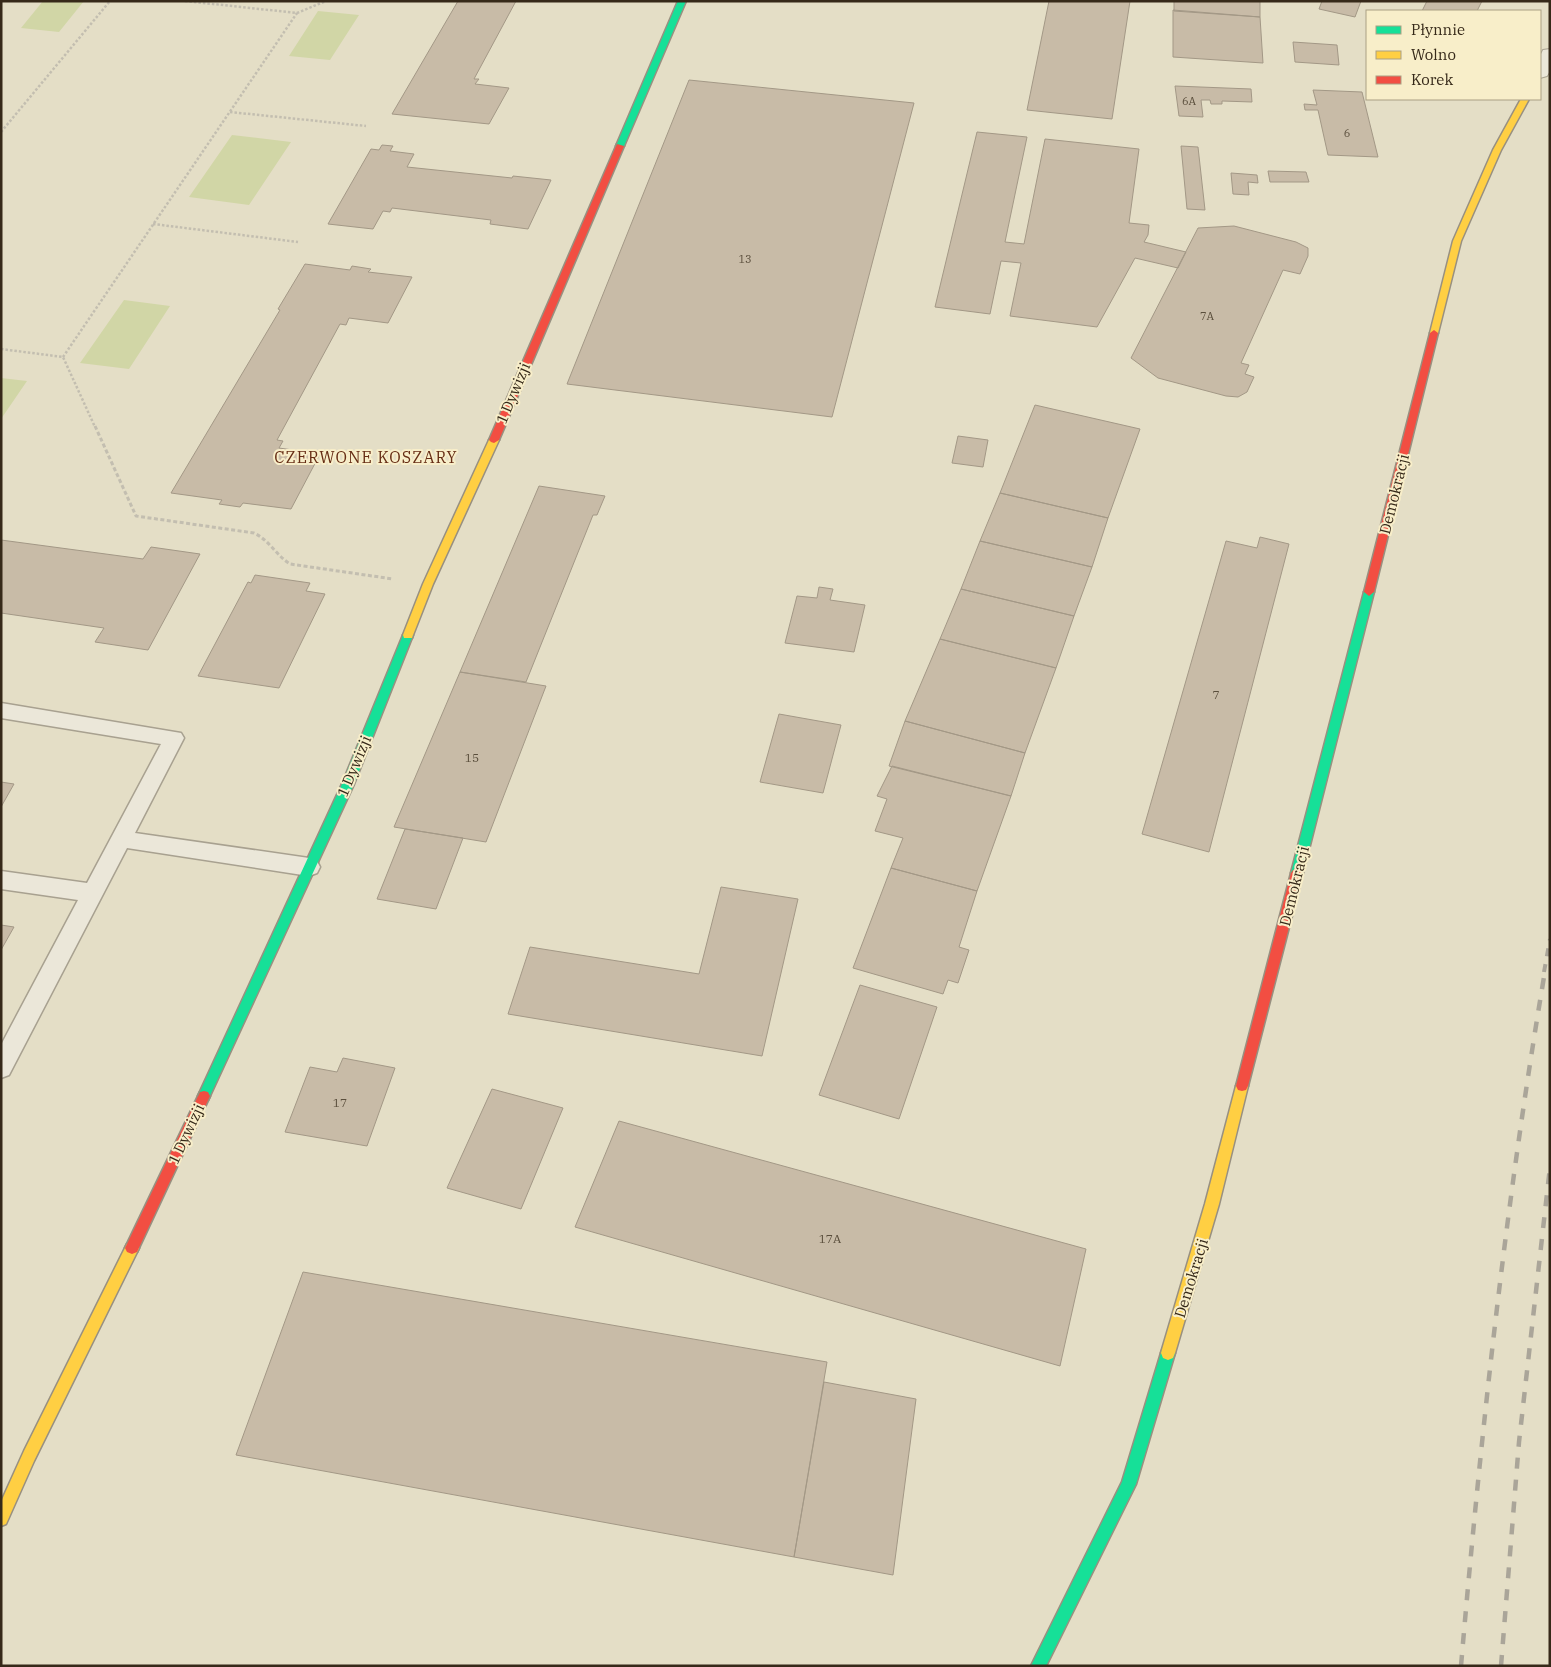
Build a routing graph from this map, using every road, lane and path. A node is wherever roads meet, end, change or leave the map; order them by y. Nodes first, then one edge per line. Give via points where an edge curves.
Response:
1 (110, 1) edge
2 (186, 1) edge
3 (326, 1) edge
4 (682, 1) edge
5 (297, 13) junction
6 (1550, 54) edge
7 (1541, 70) edge
8 (1524, 100) edge
9 (230, 112) junction
10 (366, 126) dead end
11 (1, 132) edge
12 (153, 224) junction
13 (298, 242) dead end
14 (1, 349) edge
15 (63, 357) junction
16 (428, 584) junction
17 (1, 710) edge
18 (121, 839) junction
19 (309, 867) junction
20 (1, 880) edge
21 (92, 893) junction
22 (1, 1068) edge
23 (1, 1519) edge
24 (1038, 1666) edge

1 - 11 path
2 - 5 path
3 - 5 path
4 - 16 street, 1 Dywizji
5 - 9 path
6 - 7 street
8 - 24 street, Demokracji via 1497,150 1457,241 1212,1204 1129,1484
9 - 10 path
9 - 12 path
12 - 13 path
12 - 15 path
14 - 15 path
15 - 16 path via 136,516 254,533 264,537 280,558 290,564
16 - 19 street, 1 Dywizji via 348,784
17 - 18 lane via 174,738
18 - 19 lane
18 - 21 lane
19 - 23 street, 1 Dywizji via 168,1174
20 - 21 lane
21 - 22 lane

